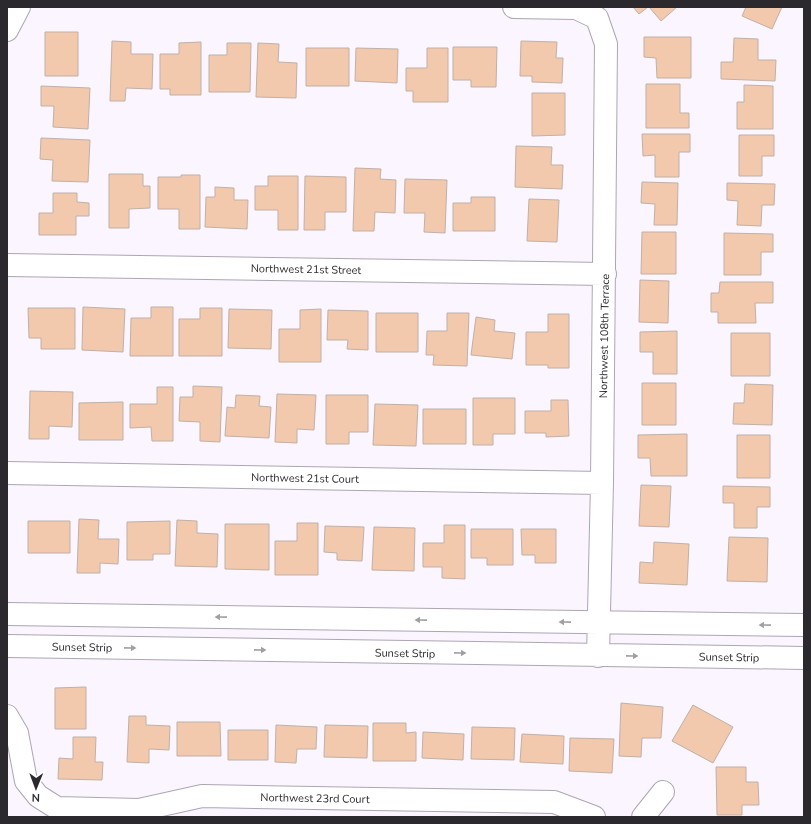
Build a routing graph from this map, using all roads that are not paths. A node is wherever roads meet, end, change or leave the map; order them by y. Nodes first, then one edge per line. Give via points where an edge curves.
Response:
1 (18, 7) edge
2 (514, 7) edge
3 (7, 30) edge
4 (7, 265) edge
5 (605, 274) junction
6 (7, 473) edge
7 (602, 483) junction
8 (7, 614) edge
9 (599, 622) junction
10 (804, 625) edge
11 (7, 646) edge
12 (598, 656) junction
13 (804, 658) edge
14 (7, 716) edge
15 (663, 792) dead end
16 (594, 817) edge
17 (643, 817) edge

1 - 3 street
2 - 5 street, Northwest 108th Terrace via 576,8 597,18 606,44
4 - 5 street, Northwest 21st Street
5 - 7 street, Northwest 108th Terrace
6 - 7 street, Northwest 21st Court
7 - 9 street, Northwest 108th Terrace
9 -> 8 street
10 -> 9 street
9 - 12 street, Northwest 108th Terrace
11 -> 12 street, Sunset Strip
12 -> 13 street, Sunset Strip
14 - 16 street, Northwest 23rd Court via 17,734 26,781 38,796 57,808 139,810 202,796 554,802
15 - 17 street

